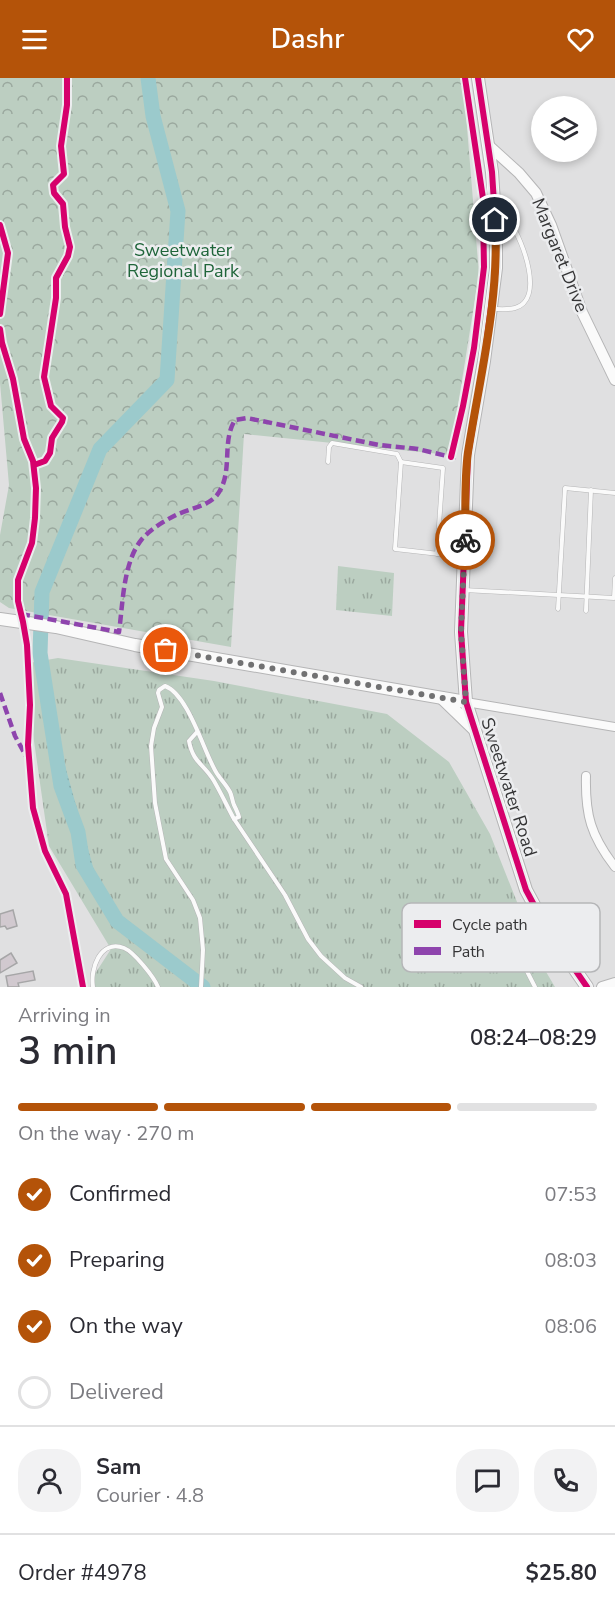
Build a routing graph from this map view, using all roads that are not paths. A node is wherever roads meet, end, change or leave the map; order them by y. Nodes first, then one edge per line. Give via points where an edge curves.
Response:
1 (478, 78) edge
2 (487, 144) junction
3 (494, 205) junction
4 (491, 309) junction
5 (615, 380) edge
6 (328, 462) dead end
7 (401, 462) junction
8 (591, 490) junction
9 (615, 493) edge
10 (437, 554) junction
11 (464, 554) junction
12 (615, 578) edge
13 (463, 590) junction
14 (559, 595) junction
15 (586, 597) junction
16 (558, 609) dead end
17 (586, 611) dead end
18 (0, 619) edge
19 (442, 697) junction
20 (466, 702) junction
21 (615, 726) edge
22 (476, 730) junction
23 (197, 732) junction
24 (586, 776) dead end
25 (234, 819) junction
26 (614, 863) edge
27 (533, 903) edge
28 (527, 972) edge
29 (577, 972) edge
30 (615, 983) edge
31 (93, 987) edge
32 (158, 987) edge
33 (201, 987) edge
34 (361, 987) edge
35 (535, 987) edge
36 (587, 987) edge
37 (602, 987) edge

1 - 2 main road, Sweetwater Road
2 - 3 main road, Sweetwater Road
2 - 5 street, Margaret Drive via 536,193 582,312
3 - 4 main road, Sweetwater Road via 496,268
3 - 4 lane via 512,225 525,255 530,292 516,308
4 - 11 main road, Sweetwater Road via 468,455
6 - 7 lane via 332,443 397,454
7 - 10 lane via 442,468
7 - 10 lane via 395,549
8 - 9 lane
8 - 14 lane via 565,488
8 - 15 lane
10 - 11 lane
11 - 13 main road, Sweetwater Road
12 - 15 lane via 614,598
13 - 14 lane
13 - 20 main road, Sweetwater Road via 461,632
14 - 15 lane
14 - 16 lane
15 - 17 lane
18 - 19 main road
19 - 20 main road
19 - 22 main road
20 - 21 street
20 - 22 main road, Sweetwater Road
22 - 27 main road, Sweetwater Road
23 - 25 lane via 231,793 239,815
23 - 25 lane via 189,741 195,760 213,778
23 - 33 lane via 178,697 171,689 162,687 158,693 161,710 151,746 155,803 166,860 193,900 200,918
24 - 26 street via 589,821 598,843
25 - 34 lane via 285,895 308,939 345,978
28 - 35 lane
29 - 36 main road, Sweetwater Road
30 - 37 street
31 - 32 lane via 93,970 99,956 109,947 127,949

